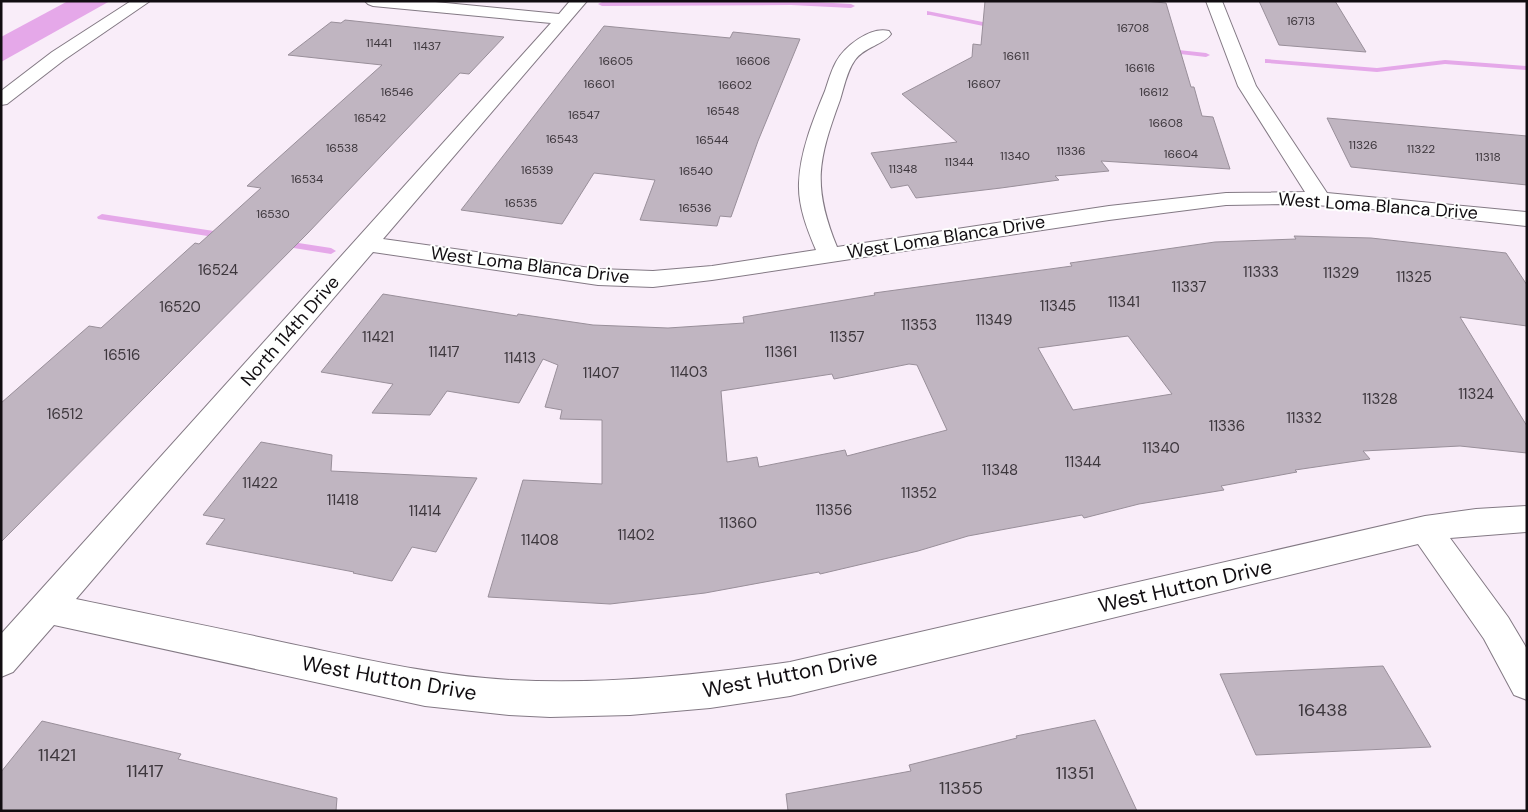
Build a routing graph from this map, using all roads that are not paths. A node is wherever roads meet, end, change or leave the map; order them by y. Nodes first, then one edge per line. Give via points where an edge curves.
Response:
1 (142, 1) edge
2 (372, 1) edge
3 (1214, 1) edge
4 (571, 10) edge
5 (882, 34) dead end
6 (1, 100) edge
7 (1320, 199) junction
8 (1527, 219) edge
9 (367, 244) junction
10 (829, 255) junction
11 (1527, 520) edge
12 (1425, 529) junction
13 (46, 608) junction
14 (1, 660) edge
15 (1527, 683) edge

1 - 6 street via 58,56
2 - 4 street
3 - 7 street via 1253,97
4 - 9 street, North 114th Drive
5 - 10 street via 849,54 813,155 809,187 816,222
7 - 8 street, West Loma Blanca Drive
7 - 10 street, West Loma Blanca Drive via 1190,202
9 - 10 street, West Loma Blanca Drive via 625,279 683,277
9 - 13 street, North 114th Drive
11 - 12 street, West Hutton Drive via 1461,522
12 - 13 street, West Hutton Drive via 790,679 714,691 633,698 551,700 470,694 403,684
12 - 15 street via 1496,628
13 - 14 street, North 114th Drive

